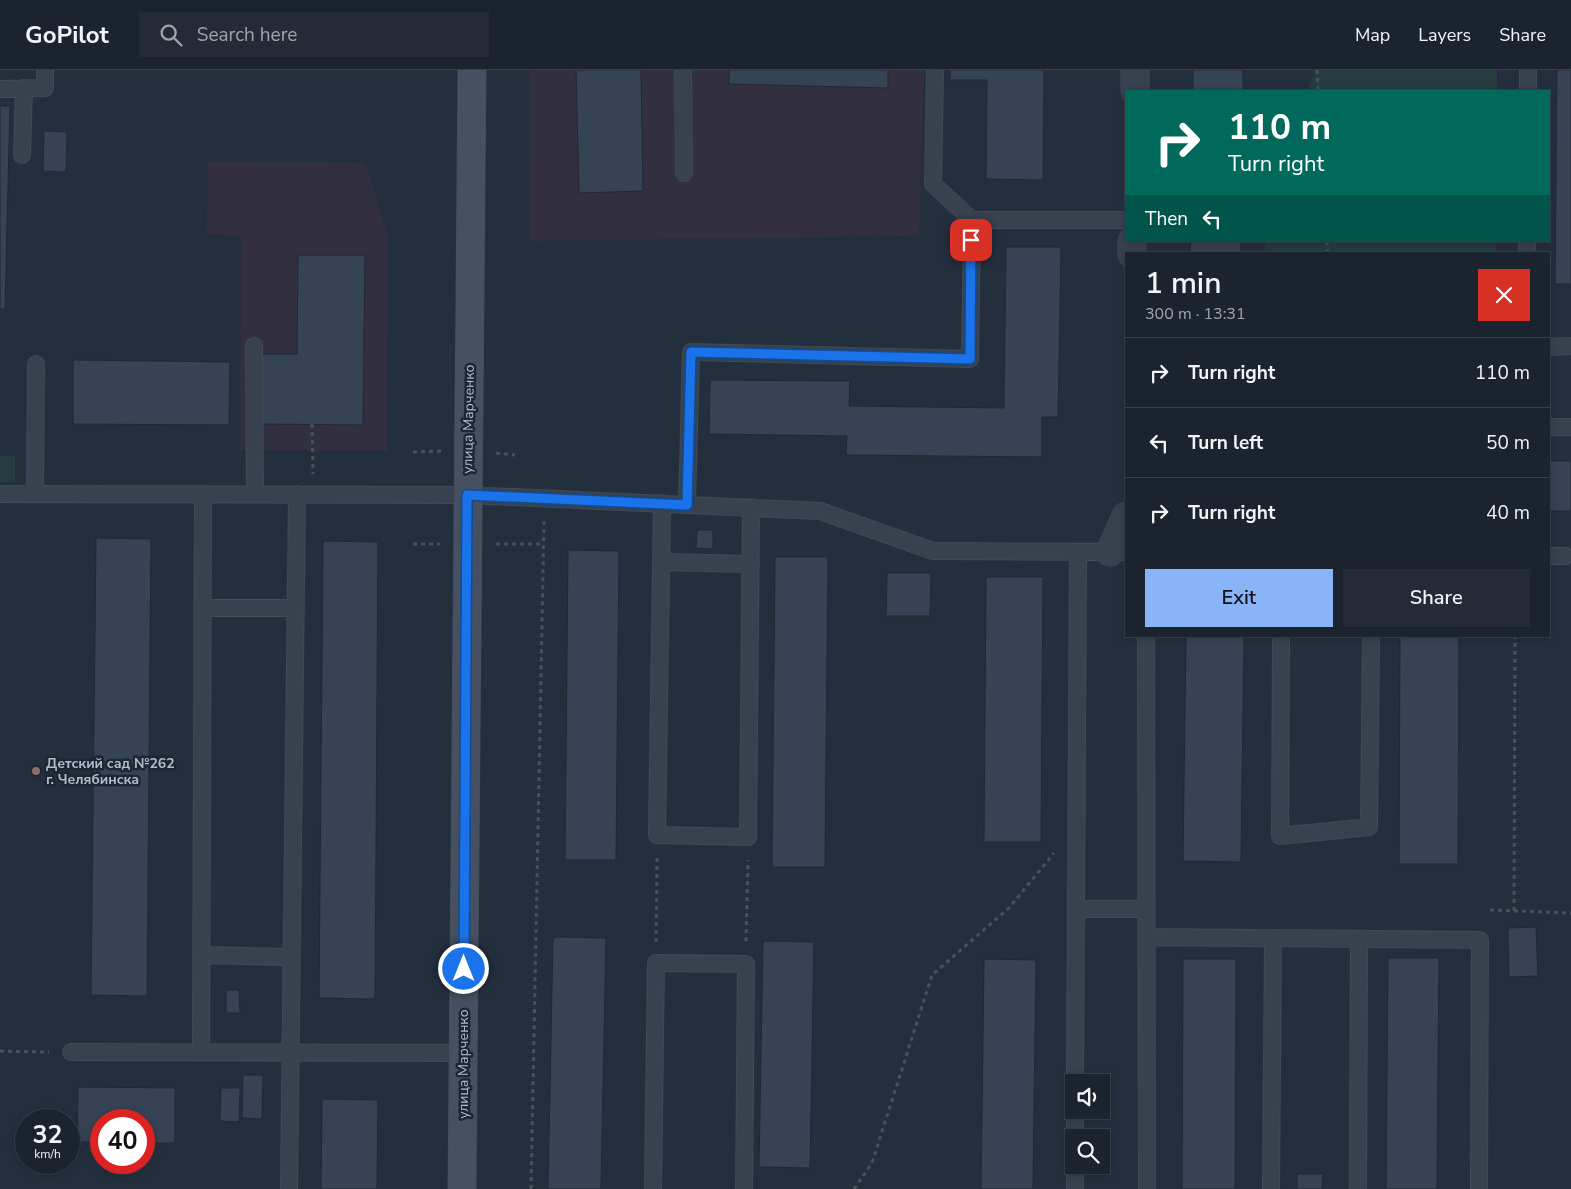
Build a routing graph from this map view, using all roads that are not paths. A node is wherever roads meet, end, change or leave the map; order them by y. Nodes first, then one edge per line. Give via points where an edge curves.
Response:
1 (45, 70) edge
2 (472, 70) edge
3 (683, 70) edge
4 (935, 70) edge
5 (1135, 70) edge
6 (1528, 70) edge
7 (24, 88) junction
8 (0, 89) edge
9 (1135, 90) edge
10 (1528, 90) edge
11 (22, 155) dead end
12 (684, 173) dead end
13 (972, 220) junction
14 (1125, 220) edge
15 (254, 346) dead end
16 (1571, 346) edge
17 (1550, 347) edge
18 (36, 364) dead end
19 (1550, 427) edge
20 (1571, 427) edge
21 (0, 494) edge
22 (35, 494) junction
23 (203, 494) junction
24 (255, 494) junction
25 (305, 494) junction
26 (467, 495) junction
27 (662, 503) junction
28 (687, 505) junction
29 (751, 508) junction
30 (1125, 520) edge
31 (1078, 552) junction
32 (1118, 552) edge
33 (661, 562) junction
34 (751, 564) junction
35 (202, 608) junction
36 (296, 608) junction
37 (1146, 637) edge
38 (1282, 637) edge
39 (1371, 637) edge
40 (1076, 909) junction
41 (1146, 909) junction
42 (1146, 937) junction
43 (1273, 938) junction
44 (1359, 940) junction
45 (201, 955) junction
46 (291, 957) junction
47 (71, 1052) road end
48 (201, 1052) junction
49 (290, 1052) junction
50 (463, 1053) junction
51 (1075, 1074) edge
52 (1075, 1174) edge
53 (289, 1189) edge
54 (462, 1189) edge
55 (653, 1189) edge
56 (744, 1189) edge
57 (1074, 1189) edge
58 (1147, 1189) edge
59 (1271, 1189) edge
60 (1358, 1189) edge
61 (1479, 1189) edge

1 - 7 lane via 44,88
2 - 26 street, улица Марченко
3 - 12 lane
4 - 13 lane via 933,184
5 - 9 street
6 - 10 lane
7 - 8 lane
7 - 11 lane
13 - 14 lane
13 - 28 lane via 970,359 691,352
15 - 24 lane
16 - 17 lane
18 - 22 lane
19 - 20 lane
21 - 22 lane
22 - 23 lane
23 - 24 lane
23 - 35 lane
24 - 25 lane
25 - 26 lane
25 - 36 lane
26 - 27 lane
26 - 50 street, улица Марченко
27 - 28 lane
27 - 33 lane
28 - 29 lane
29 - 31 lane via 820,511 933,551
29 - 34 lane
30 - 32 street
31 - 32 lane
31 - 40 lane
33 - 34 lane
33 - 34 lane via 658,835 748,837
35 - 36 lane
35 - 45 lane
36 - 46 lane
37 - 41 lane
38 - 39 lane via 1280,836 1369,827
40 - 41 lane
40 - 51 lane
41 - 42 lane
42 - 43 lane
42 - 58 lane
43 - 44 lane
43 - 59 lane
44 - 60 lane
44 - 61 lane via 1480,940
45 - 46 lane
45 - 48 lane
46 - 49 lane
47 - 48 lane
48 - 49 lane
49 - 50 lane
49 - 53 lane
50 - 54 street, улица Марченко
52 - 57 lane
55 - 56 lane via 656,963 746,964

